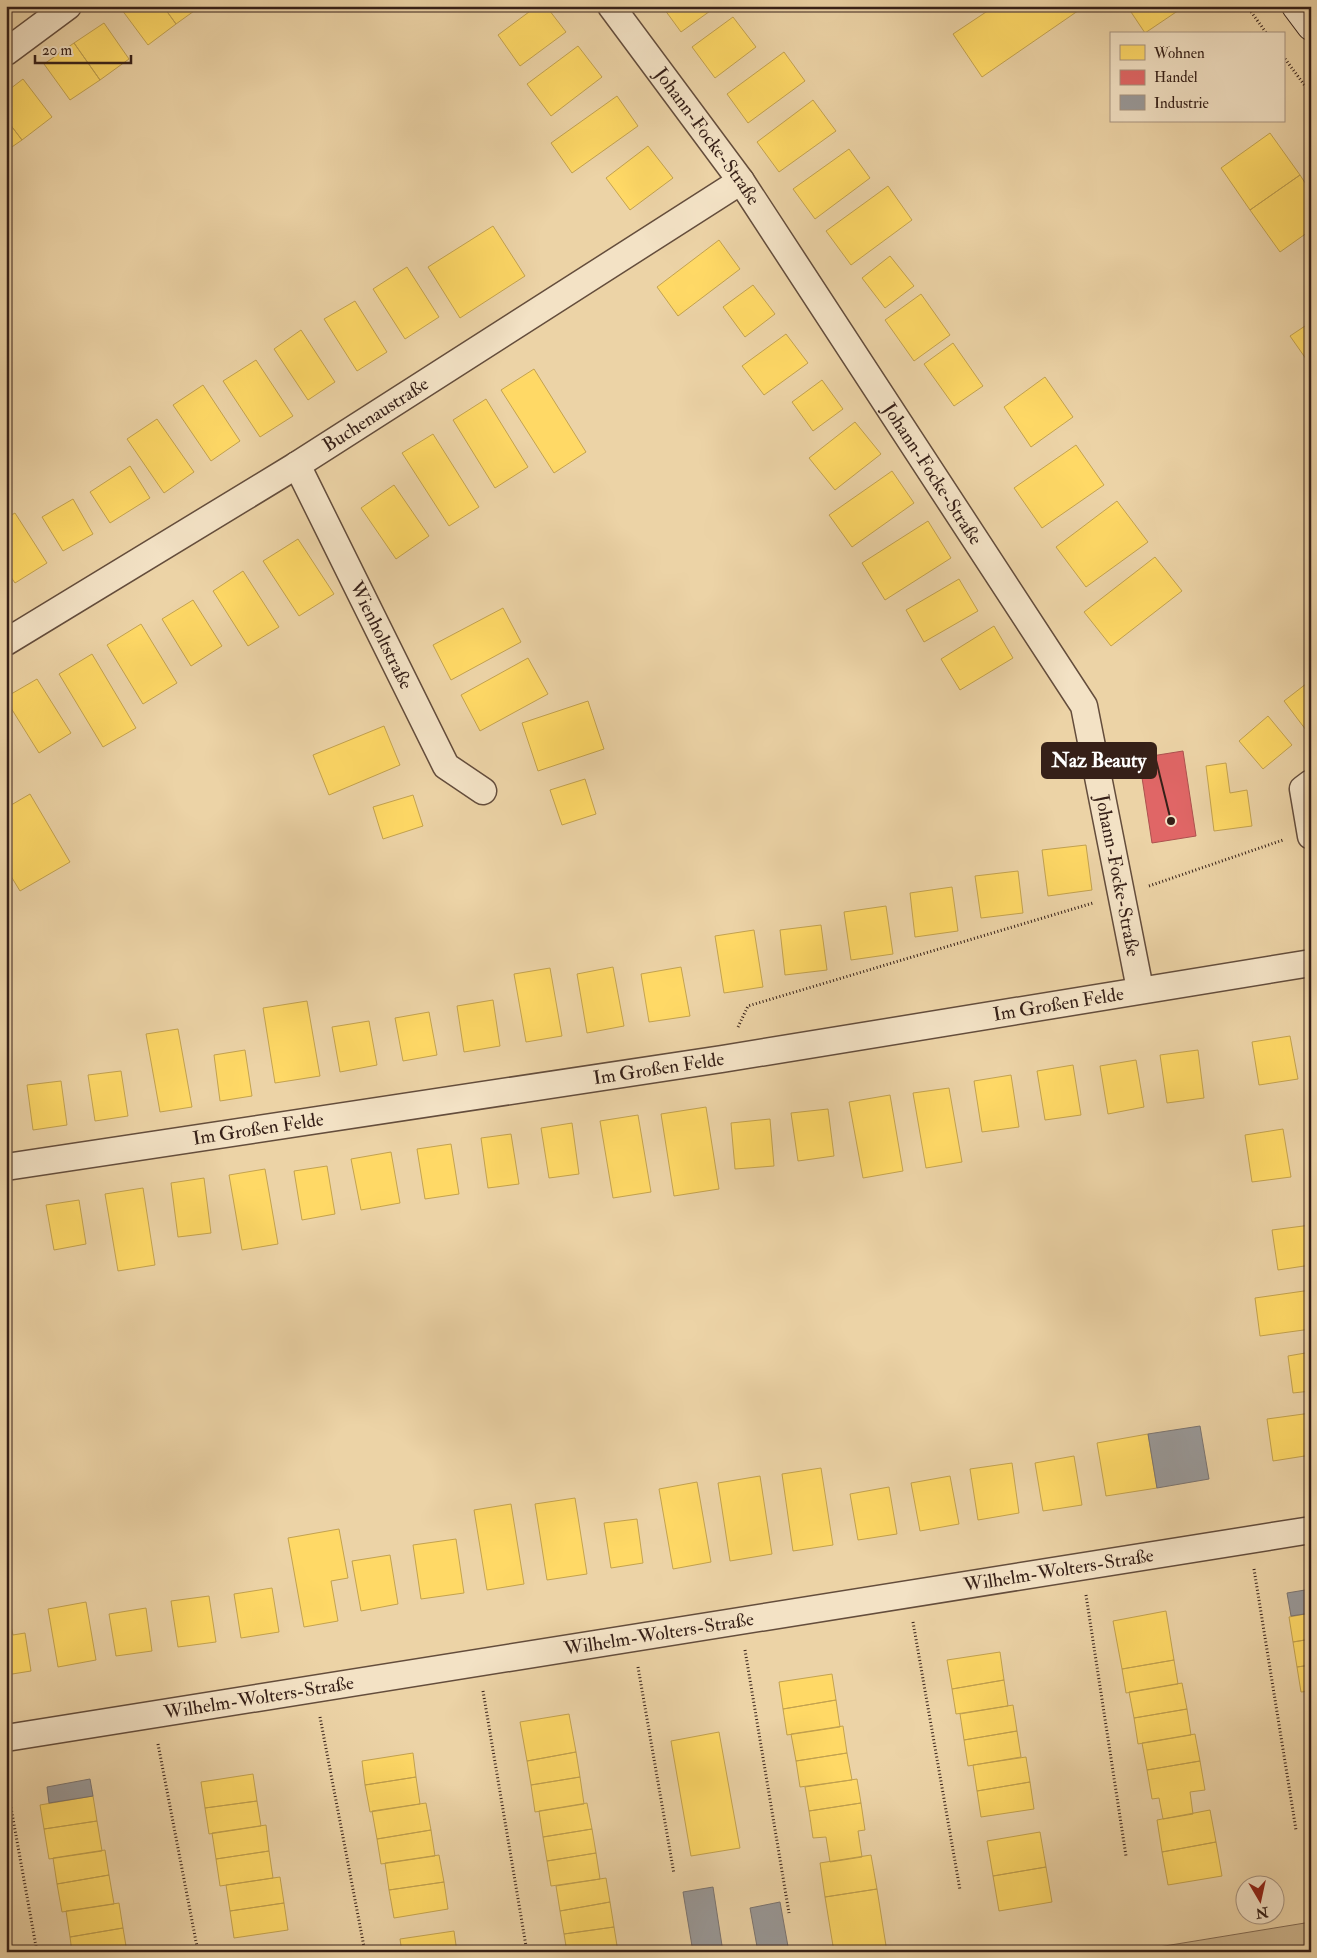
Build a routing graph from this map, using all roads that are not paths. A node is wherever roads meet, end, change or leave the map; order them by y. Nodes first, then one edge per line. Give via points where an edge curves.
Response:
1 (68, 6) edge
2 (611, 6) edge
3 (1296, 6) edge
4 (1311, 26) edge
5 (6, 52) edge
6 (741, 181) junction
7 (297, 465) junction
8 (6, 642) edge
9 (1307, 786) edge
10 (483, 791) dead end
11 (1310, 833) edge
12 (1311, 962) edge
13 (1140, 989) junction
14 (6, 1167) edge
15 (1311, 1530) edge
16 (6, 1738) edge

1 - 5 street
2 - 6 street, Johann-Focke-Straße
3 - 4 main road
6 - 7 street, Buchenaustraße
6 - 13 street, Johann-Focke-Straße via 1084,706
7 - 8 street, Buchenaustraße
7 - 10 street, Wienholtstraße via 446,766
9 - 11 street
12 - 13 street, Im Großen Felde
13 - 14 street, Im Großen Felde via 722,1059
15 - 16 street, Wilhelm-Wolters-Straße

